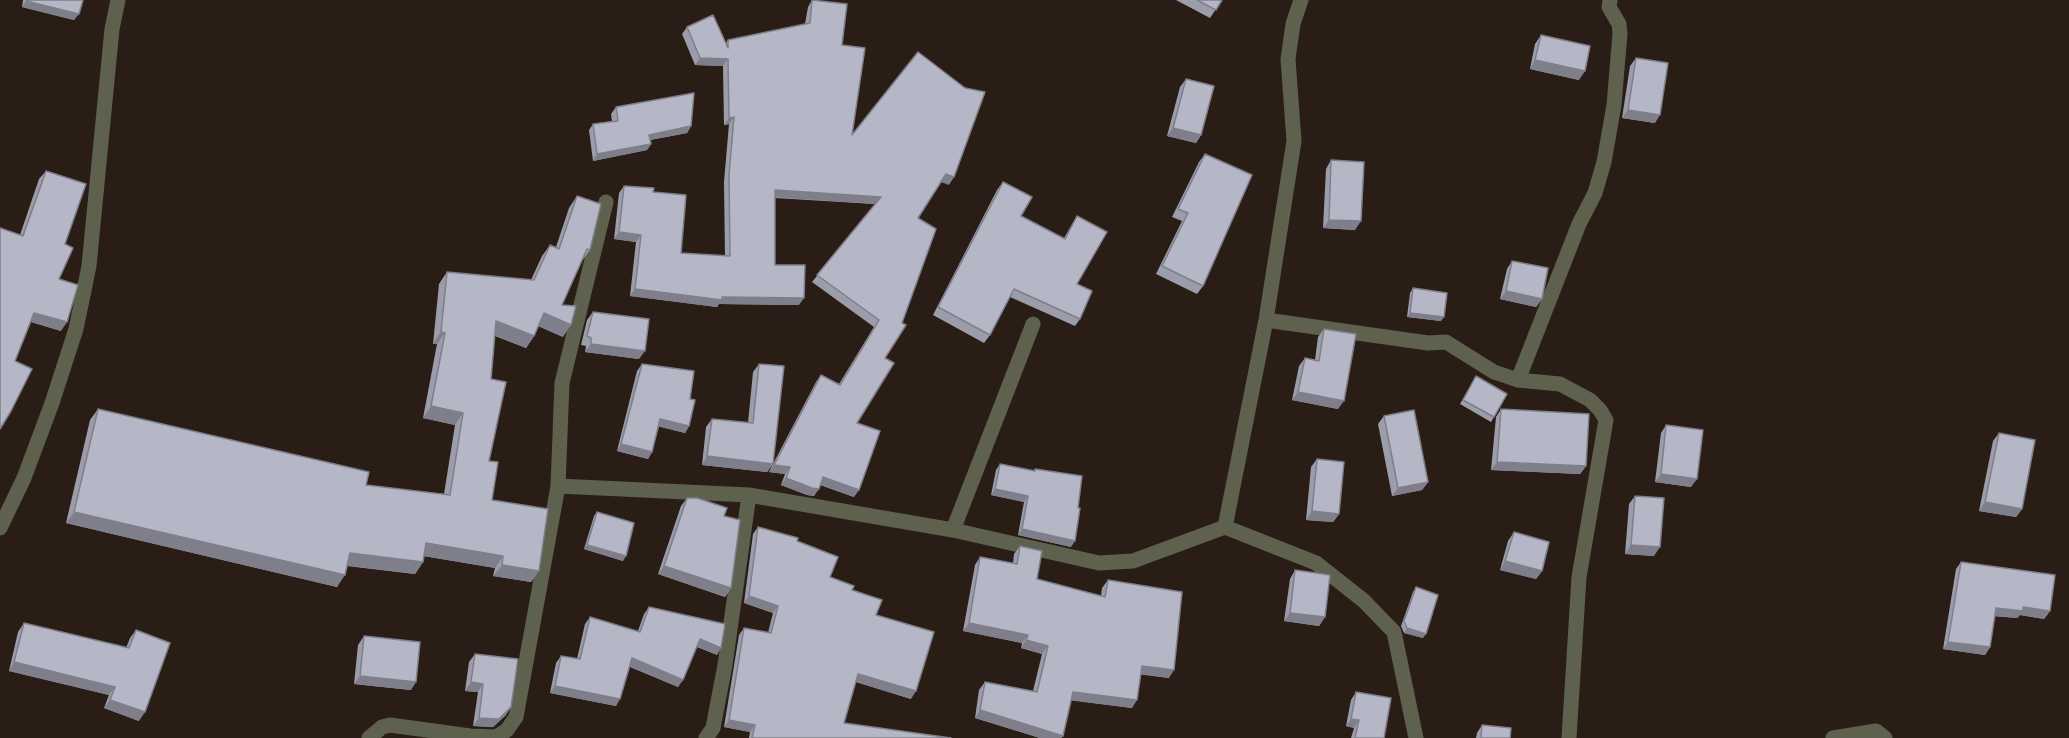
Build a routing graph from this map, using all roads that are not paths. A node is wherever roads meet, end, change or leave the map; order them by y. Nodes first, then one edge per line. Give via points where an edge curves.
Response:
1 (117, 0) edge
2 (1301, 0) edge
3 (1610, 0) edge
4 (606, 202) dead end
5 (1266, 320) junction
6 (1033, 324) dead end
7 (1518, 380) junction
8 (558, 486) junction
9 (748, 495) junction
10 (1225, 527) junction
11 (0, 528) edge
12 (953, 530) junction
13 (369, 738) edge
14 (706, 738) edge
15 (1416, 738) edge
16 (1569, 738) edge
17 (1833, 738) edge
18 (1885, 738) edge

1 - 11 street via 89,266 76,329 36,446
2 - 5 street via 1288,59 1294,141
3 - 7 street via 1620,33 1604,162 1595,193
4 - 8 street via 562,383
5 - 7 street via 1428,343 1446,342 1494,372
5 - 10 street
6 - 12 street
7 - 16 street via 1560,384 1590,400 1606,420 1579,577
8 - 9 street
8 - 13 street via 519,708 512,725 501,735 487,737 390,725
9 - 12 street
9 - 14 street via 725,665 713,728
10 - 12 street via 1133,561 1099,563
10 - 15 street via 1316,563 1364,601 1394,632
17 - 18 street via 1876,731

